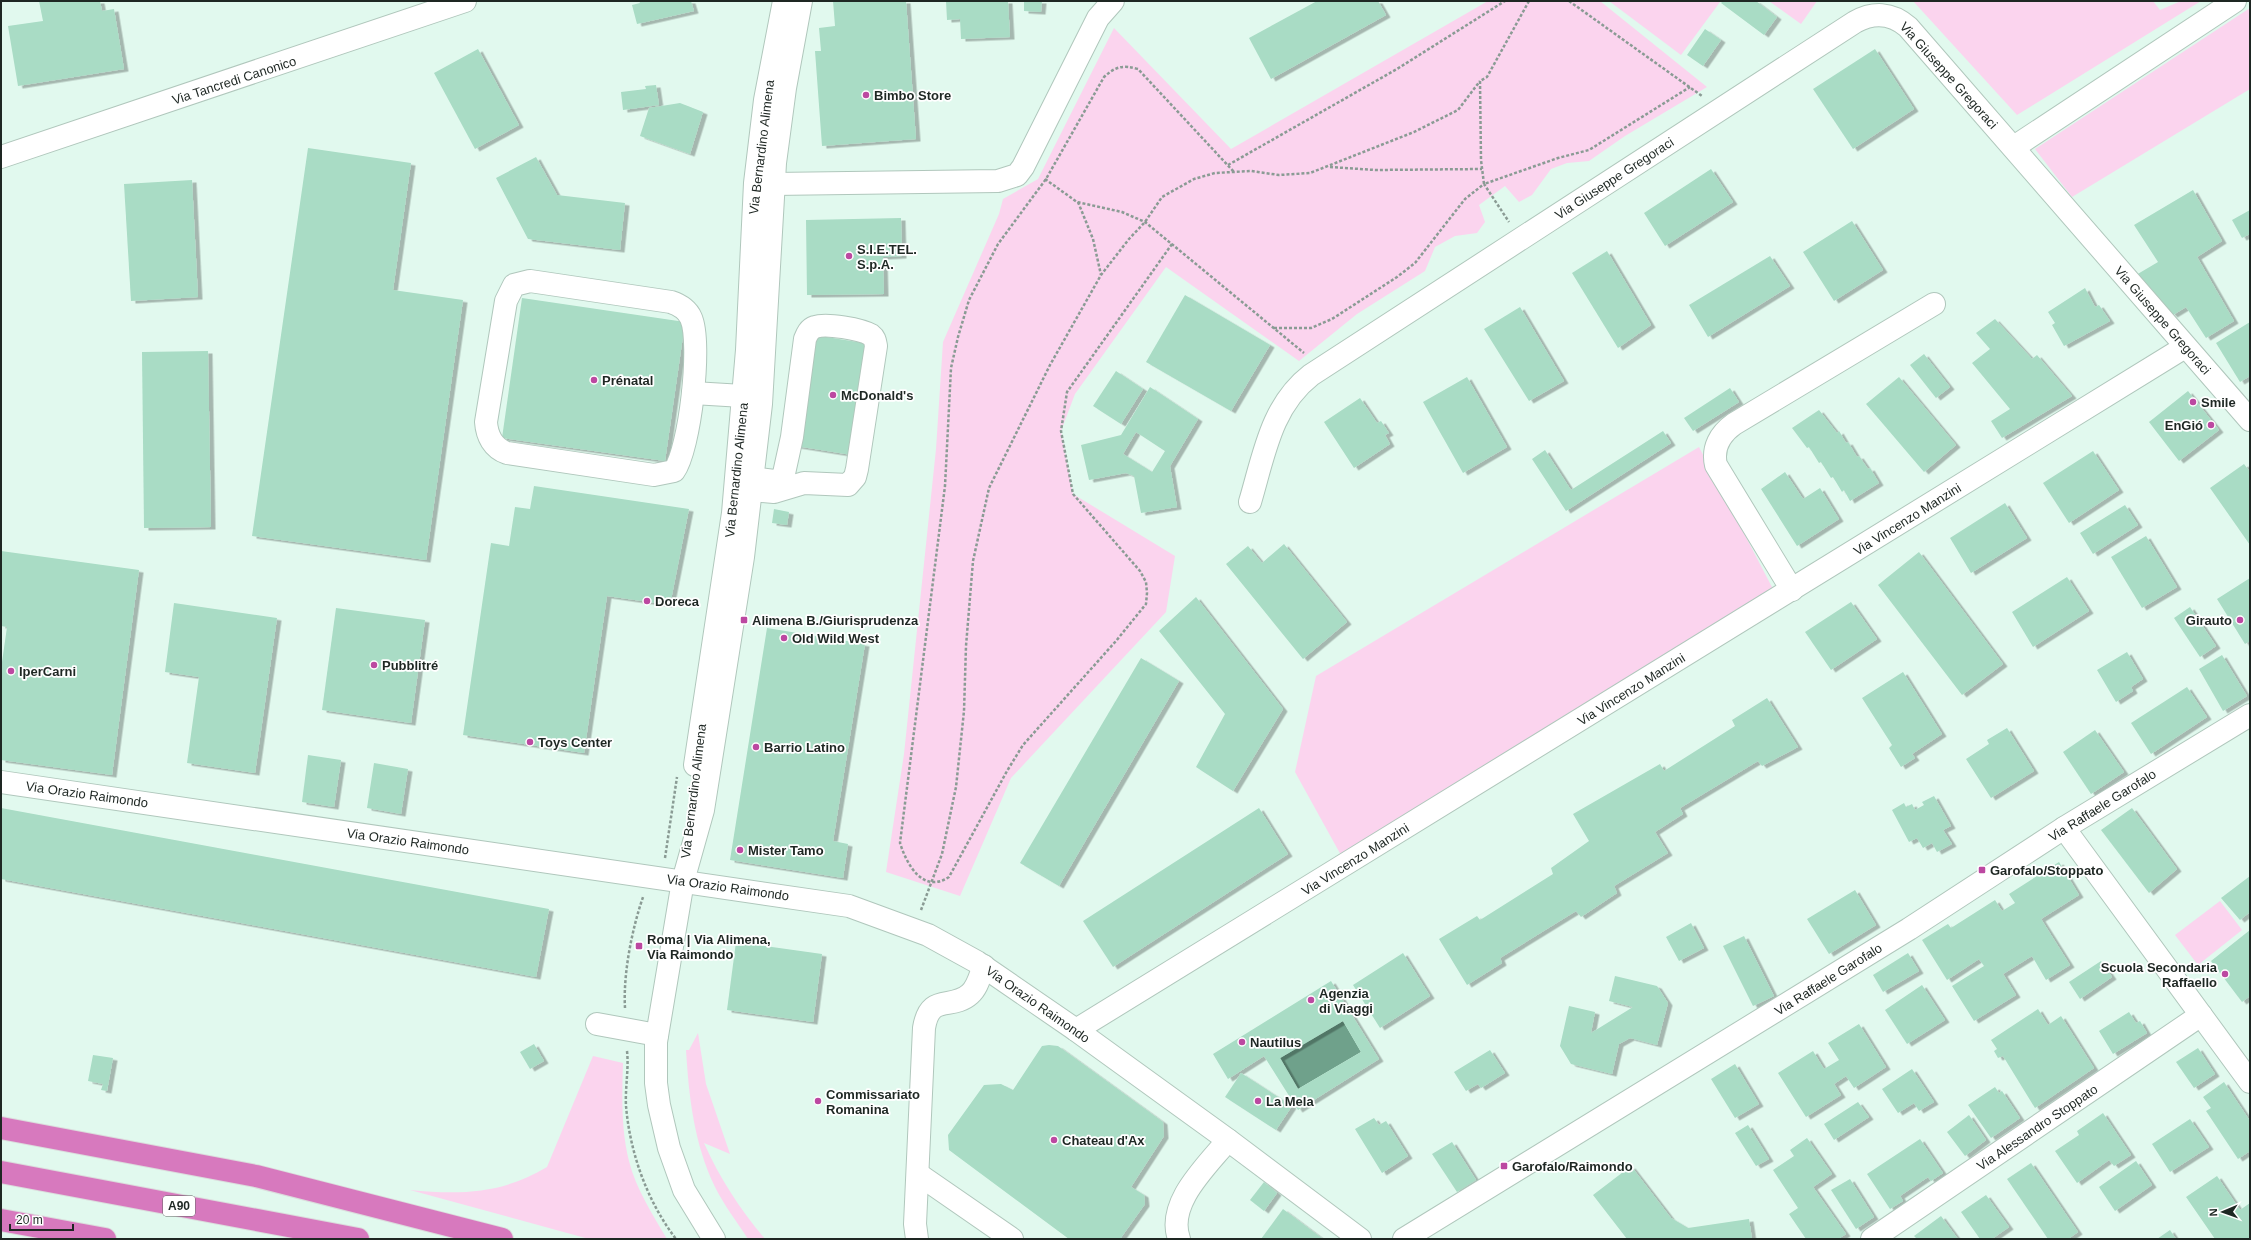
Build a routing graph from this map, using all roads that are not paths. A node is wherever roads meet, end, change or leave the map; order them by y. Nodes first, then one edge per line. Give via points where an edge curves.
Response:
1 (466, 1) edge
2 (784, 1) edge
3 (801, 1) edge
4 (1113, 1) edge
5 (2235, 1) edge
6 (438, 7) edge
7 (2014, 148) junction
8 (1, 158) edge
9 (772, 184) junction
10 (1934, 304) dead end
11 (2185, 347) junction
12 (693, 392) junction
13 (743, 396) junction
14 (2246, 410) edge
15 (753, 484) junction
16 (1250, 502) dead end
17 (1792, 590) junction
18 (2250, 715) edge
19 (1, 782) edge
20 (2064, 828) junction
21 (683, 881) junction
22 (984, 966) junction
23 (2202, 1015) junction
24 (597, 1024) dead end
25 (1076, 1030) junction
26 (657, 1035) junction
27 (2250, 1082) edge
28 (1, 1128) edge
29 (1228, 1140) junction
30 (1, 1172) edge
31 (918, 1174) junction
32 (1, 1220) edge
33 (105, 1239) edge
34 (358, 1239) edge
35 (502, 1239) edge
36 (714, 1239) edge
37 (917, 1239) edge
38 (1012, 1239) edge
39 (1179, 1239) edge
40 (1360, 1239) edge
41 (1404, 1239) edge
42 (1872, 1239) edge

1 - 6 street, Via Tancredi Canonico
2 - 13 street, Via Bernardino Alimena via 765,100 755,183
3 - 9 street, Via Bernardino Alimena via 785,88
4 - 9 street, Via Bernardino Alimena via 1098,18 1016,175 998,181
5 - 7 street
6 - 8 street, Via Tancredi Canonico
7 - 11 street, Via Giuseppe Gregoraci
7 - 16 street, Via Giuseppe Gregoraci via 1908,27 1883,14 1868,16 1854,22 1322,366 1300,384 1282,407
9 - 15 street, Via Bernardino Alimena via 764,358
10 - 17 street via 1734,424 1720,439 1715,452 1716,465
11 - 14 street, Via Giuseppe Gregoraci
11 - 17 street, Via Vincenzo Manzini
12 - 12 street via 694,328 688,313 677,304 530,281 519,282 510,288 486,422 489,437 501,451 654,475 669,473 678,466 683,453
12 - 13 street
13 - 21 street, Via Bernardino Alimena via 733,513 690,796
15 - 15 street via 774,492 804,483 842,485 852,481 858,469 876,346 870,335 829,326 813,327 809,331 805,339 784,478
15 - 21 street, Via Bernardino Alimena via 704,804
17 - 25 street, Via Vincenzo Manzini
18 - 20 street, Via Raffaele Garofalo
19 - 21 street, Via Orazio Raimondo
20 - 23 street
20 - 41 street, Via Raffaele Garofalo via 1909,929
21 - 22 street, Via Orazio Raimondo via 842,904 914,929
21 - 26 street
22 - 25 street, Via Orazio Raimondo
22 - 31 street via 971,993 961,1000 938,1004 927,1016 924,1028
23 - 27 street
23 - 42 street, Via Alessandro Stoppato
24 - 26 street
25 - 29 street, Via Orazio Raimondo
26 - 36 street via 656,1083 669,1148 684,1190
28 - 35 highway via 256,1176
29 - 39 street via 1180,1204 1176,1224
29 - 40 street, Via Orazio Raimondo
30 - 34 highway, A90
31 - 37 street via 915,1224
31 - 38 street
32 - 33 highway

